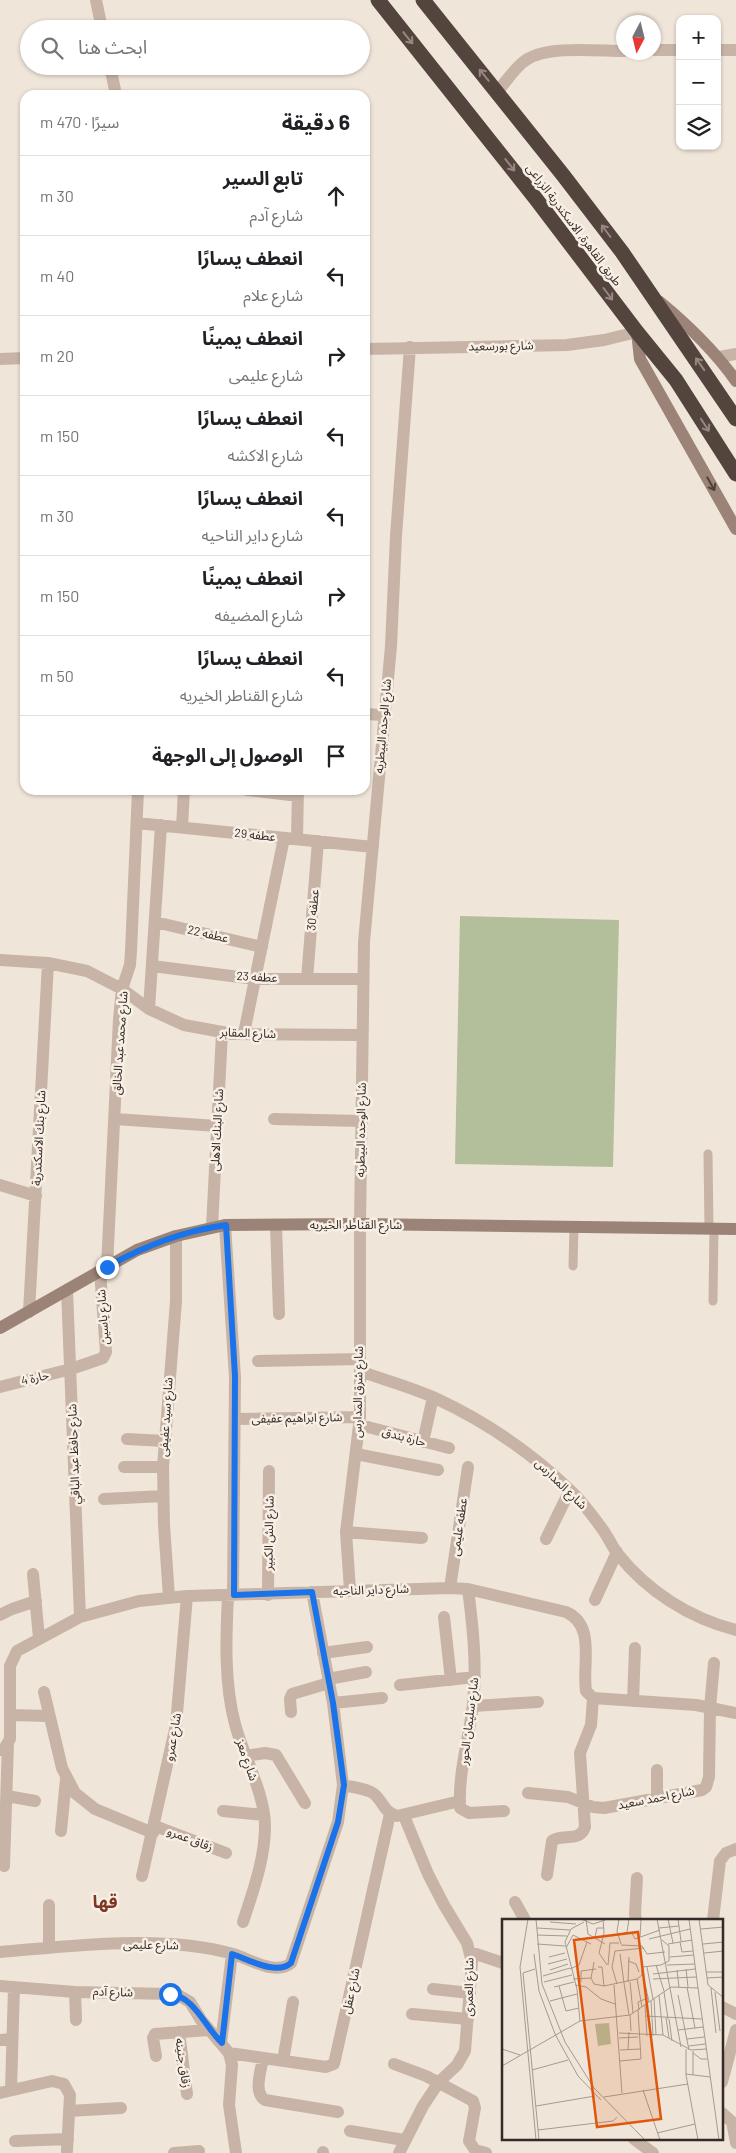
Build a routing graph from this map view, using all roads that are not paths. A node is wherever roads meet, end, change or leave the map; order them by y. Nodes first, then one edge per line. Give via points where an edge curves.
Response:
1 (96, 0) edge
2 (378, 0) edge
3 (423, 0) edge
4 (100, 20) edge
5 (616, 50) edge
6 (661, 50) edge
7 (676, 50) edge
8 (721, 50) edge
9 (736, 50) edge
10 (112, 75) edge
11 (115, 90) edge
12 (497, 92) junction
13 (652, 296) junction
14 (636, 332) junction
15 (410, 347) junction
16 (370, 349) edge
17 (736, 354) edge
18 (719, 357) junction
19 (20, 358) edge
20 (0, 359) edge
21 (736, 381) edge
22 (736, 419) edge
23 (736, 474) edge
24 (736, 529) edge
25 (370, 714) edge
26 (384, 715) junction
27 (138, 795) edge
28 (184, 795) edge
29 (298, 795) edge
30 (137, 823) junction
31 (161, 825) junction
32 (182, 827) junction
33 (284, 838) junction
34 (297, 839) junction
35 (318, 841) junction
36 (372, 847) junction
37 (155, 922) junction
38 (262, 947) junction
39 (0, 960) edge
40 (48, 964) junction
41 (152, 966) junction
42 (363, 978) junction
43 (256, 979) junction
44 (307, 979) junction
45 (122, 990) junction
46 (149, 1009) junction
47 (222, 1033) junction
48 (244, 1033) junction
49 (362, 1035) junction
50 (115, 1119) junction
51 (274, 1119) dead end
52 (361, 1121) junction
53 (217, 1126) junction
54 (708, 1154) dead end
55 (0, 1185) edge
56 (36, 1196) junction
57 (360, 1224) junction
58 (226, 1225) junction
59 (276, 1225) junction
60 (212, 1227) junction
61 (574, 1227) junction
62 (712, 1228) junction
63 (736, 1229) edge
64 (176, 1236) junction
65 (573, 1266) dead end
66 (104, 1269) junction
67 (67, 1290) junction
68 (713, 1301) dead end
69 (30, 1312) junction
70 (279, 1314) dead end
71 (0, 1328) edge
72 (258, 1361) dead end
73 (360, 1365) junction
74 (70, 1369) junction
75 (0, 1387) edge
76 (433, 1397) junction
77 (235, 1419) junction
78 (360, 1421) junction
79 (127, 1439) dead end
80 (164, 1441) junction
81 (423, 1442) junction
82 (449, 1448) dead end
83 (356, 1454) junction
84 (163, 1467) junction
85 (468, 1467) dead end
86 (124, 1468) dead end
87 (438, 1470) dead end
88 (270, 1471) dead end
89 (570, 1490) junction
90 (163, 1496) junction
91 (104, 1499) dead end
92 (346, 1532) junction
93 (422, 1538) dead end
94 (546, 1539) dead end
95 (617, 1552) junction
96 (33, 1574) dead end
97 (450, 1588) junction
98 (468, 1589) junction
99 (350, 1590) junction
100 (312, 1592) junction
101 (231, 1595) junction
102 (268, 1595) junction
103 (187, 1596) junction
104 (168, 1597) junction
105 (595, 1600) dead end
106 (36, 1601) junction
107 (0, 1615) edge
108 (444, 1617) dead end
109 (80, 1618) junction
110 (736, 1630) edge
111 (39, 1638) junction
112 (367, 1647) dead end
113 (635, 1648) dead end
114 (323, 1653) junction
115 (714, 1663) dead end
116 (366, 1672) dead end
117 (475, 1677) junction
118 (452, 1680) junction
119 (328, 1681) junction
120 (400, 1685) dead end
121 (44, 1692) dead end
122 (382, 1698) dead end
123 (593, 1698) junction
124 (632, 1701) junction
125 (538, 1702) dead end
126 (333, 1703) junction
127 (473, 1706) junction
128 (710, 1708) junction
129 (291, 1712) dead end
130 (736, 1713) edge
131 (10, 1715) junction
132 (49, 1716) junction
133 (4, 1747) edge
134 (246, 1756) junction
135 (657, 1770) dead end
136 (66, 1779) junction
137 (344, 1785) junction
138 (528, 1793) dead end
139 (7, 1796) junction
140 (657, 1798) junction
141 (35, 1801) dead end
142 (460, 1801) junction
143 (305, 1803) dead end
144 (583, 1804) junction
145 (504, 1811) dead end
146 (223, 1812) dead end
147 (390, 1814) junction
148 (264, 1815) junction
149 (404, 1816) junction
150 (154, 1830) junction
151 (61, 1831) dead end
152 (3, 1833) edge
153 (736, 1850) edge
154 (226, 1853) dead end
155 (4, 1866) dead end
156 (547, 1875) dead end
157 (142, 1876) dead end
158 (637, 1878) dead end
159 (515, 1902) dead end
160 (49, 1905) dead end
161 (524, 1919) edge
162 (636, 1919) edge
163 (713, 1919) edge
164 (243, 1922) dead end
165 (49, 1948) junction
166 (0, 1952) edge
167 (470, 1952) junction
168 (232, 1954) junction
169 (502, 1962) edge
170 (0, 1986) edge
171 (14, 1987) junction
172 (433, 1989) dead end
173 (75, 1992) junction
174 (470, 1993) junction
175 (293, 2002) dead end
176 (724, 2009) edge
177 (412, 2014) dead end
178 (736, 2014) edge
179 (468, 2019) junction
180 (76, 2020) dead end
181 (209, 2030) junction
182 (736, 2030) edge
183 (179, 2032) junction
184 (6, 2040) edge
185 (225, 2048) junction
186 (156, 2056) dead end
187 (263, 2058) junction
188 (283, 2061) junction
189 (394, 2064) dead end
190 (724, 2075) edge
191 (439, 2082) junction
192 (5, 2092) edge
193 (187, 2094) dead end
194 (122, 2108) dead end
195 (69, 2111) junction
196 (338, 2112) dead end
197 (724, 2115) edge
198 (350, 2131) dead end
199 (404, 2140) junction
200 (635, 2140) edge
201 (15, 2141) dead end
202 (736, 2144) edge
203 (199, 2152) dead end
204 (174, 2153) edge
205 (236, 2153) edge
206 (399, 2153) edge
207 (486, 2153) edge
208 (653, 2153) edge

1 - 4 street
2 -> 14 highway, طريق القاهرة, الاسكندرية الزراعى via 536,199
12 -> 3 highway, طريق القاهرة, الاسكندرية الزراعى
5 - 12 street via 537,55 526,60
6 - 7 street
8 - 9 street
10 - 11 street
13 -> 12 highway, طريق القاهرة, الاسكندرية الزراعى via 593,213
13 - 18 main road via 688,325
22 -> 13 highway, طريق القاهرة, الاسكندرية الزراعى
14 - 15 street, شارع بورسعيد via 566,345
14 -> 23 highway, طريق القاهرة, الاسكندرية الزراعى via 676,380
14 -> 24 main road via 640,359
15 - 16 street, شارع بورسعيد
15 - 26 street, شارع الوحده البيطريه
17 - 18 street
18 - 21 main road
19 - 20 street
25 - 26 street
26 - 36 street, شارع الوحده البيطريه
27 - 30 street, شارع محمد عبد الخالق
28 - 32 street
29 - 34 street
30 - 31 street, عطفه 29
30 - 45 street, شارع محمد عبد الخالق via 130,964
31 - 32 street, عطفه 29
31 - 37 street
32 - 33 street, عطفه 29
33 - 34 street, عطفه 29
33 - 38 street
34 - 35 street, عطفه 29
35 - 36 street, عطفه 29
35 - 44 street, عطفه 30
36 - 42 street, شارع الوحده البيطريه
37 - 38 street, عطفه 22
37 - 41 street
38 - 43 street
39 - 40 street, شارع المقابر
40 - 45 street, شارع المقابر via 87,971
40 - 56 street, شارع بنك الاسكندرية
41 - 43 street, عطفه 23
41 - 46 street
42 - 44 street, عطفه 23
42 - 49 street, شارع الوحده البيطريه
43 - 44 street, عطفه 23
43 - 48 street
45 - 46 street, شارع المقابر
45 - 50 street, شارع محمد عبد الخالق
46 - 47 street, شارع المقابر via 184,1025
47 - 48 street, شارع المقابر
47 - 53 street, شارع البنك الاهلى
48 - 49 street, شارع المقابر
49 - 52 street, شارع الوحده البيطريه
50 - 53 street
50 - 66 street, شارع محمد عبد الخالق
51 - 52 street
52 - 57 street, شارع الوحده البيطريه
53 - 60 street, شارع البنك الاهلى
54 - 62 lane
55 - 56 street
56 - 69 street, شارع بنك الاسكندرية
57 - 59 main road, شارع القناطر الخيريه
57 - 61 main road, شارع القناطر الخيريه
57 - 73 street, شارع شرق المدارس
58 - 59 main road, شارع القناطر الخيريه
58 - 60 main road, شارع القناطر الخيريه
58 - 77 street, شارع معز
59 - 70 street
60 - 64 main road, شارع القناطر الخيريه
61 - 62 main road, شارع القناطر الخيريه
61 - 65 lane
62 - 63 main road, شارع القناطر الخيريه
62 - 68 lane
64 - 66 main road, شارع القناطر الخيريه via 137,1250
64 - 80 street, شارع سيد عفيفى via 176,1301
66 - 67 main road, شارع القناطر الخيريه
66 - 74 street, شارع ياسين via 106,1352 100,1360
67 - 69 main road, شارع القناطر الخيريه
67 - 74 street, شارع حافظ عبد الباقي
69 - 71 main road, شارع القناطر الخيريه
72 - 73 street
73 - 76 street, شارع المدارس
73 - 78 street, شارع شرق المدارس
74 - 75 street, حارة 4
74 - 109 street, شارع حافظ عبد الباقي
76 - 81 street
76 - 89 street, شارع المدارس via 481,1421 518,1445
77 - 78 street, شارع ابراهيم عفيفى
77 - 101 street, شارع معز
78 - 81 street, حارة بندق
78 - 83 street, شارع شرق المدارس
79 - 80 street
80 - 84 street, شارع سيد عفيفى
81 - 82 street, حارة بندق
83 - 87 street
83 - 92 street, شارع شرق المدارس
84 - 86 street
84 - 90 street, شارع سيد عفيفى
85 - 97 street, عطفه عليمى
88 - 102 street, شارع الش الكبير
89 - 94 street
89 - 95 street, شارع المدارس
90 - 91 street
90 - 104 street, شارع سيد عفيفى
92 - 93 street
92 - 99 street, شارع شرق المدارس
95 - 105 street
95 - 110 street, شارع المدارس via 663,1597 691,1613
96 - 106 street
97 - 98 street, شارع داير الناحيه
97 - 99 street, شارع داير الناحيه
98 - 117 street, شارع سليمان الحور
98 - 123 street, شارع داير الناحيه via 566,1612 579,1619 584,1633 586,1691
99 - 100 street, شارع داير الناحيه
100 - 102 street, شارع داير الناحيه
100 - 114 street
101 - 102 street, شارع داير الناحيه
101 - 103 street, شارع داير الناحيه
101 - 134 street, شارع معز via 227,1625 229,1693
103 - 104 street, شارع داير الناحيه
103 - 150 street, شارع عمرو via 176,1725
104 - 109 street, شارع داير الناحيه via 139,1601
106 - 107 street
106 - 111 street
108 - 118 street
109 - 111 street, شارع داير الناحيه
111 - 131 street, شارع داير الناحيه via 17,1651 12,1660
112 - 114 street
113 - 124 street
114 - 119 street
115 - 128 street, شارع احمد سعيد
116 - 119 street
117 - 118 street
117 - 127 street, شارع سليمان الحور
118 - 120 street
119 - 126 street
119 - 129 street via 292,1694
121 - 132 street
122 - 126 street
123 - 124 street
123 - 144 street via 591,1725 580,1753
124 - 128 street
125 - 127 street
126 - 137 street
127 - 142 street, شارع سليمان الحور
128 - 130 street
128 - 140 street, شارع احمد سعيد via 708,1782 702,1790
131 - 132 street
131 - 133 street, شارع داير الناحيه
132 - 136 street
133 - 139 street, شارع داير الناحيه
134 - 143 street via 276,1755
134 - 148 street, شارع معز
135 - 140 street
136 - 150 street, زقاق عمرو via 75,1793 95,1809
136 - 151 street
137 - 147 street via 371,1792
137 - 168 street, شارع عليمى via 338,1822 294,1958 280,1969
138 - 144 street, شارع احمد سعيد via 568,1797
139 - 141 street
139 - 152 street, شارع داير الناحيه
140 - 144 street, شارع احمد سعيد via 604,1808
142 - 145 street via 460,1808 465,1812
142 - 149 street
144 - 156 street via 584,1831 577,1836 558,1837 552,1841
146 - 148 street
147 - 149 street
147 - 188 street, شارع عقل via 336,2061 329,2067
148 - 164 street, شارع معز via 261,1862
149 - 167 street, شارع العمرى via 428,1874
150 - 154 street, زقاق عمرو
150 - 157 street, شارع عمرو
152 - 155 street, شارع داير الناحيه
153 - 163 street via 726,1853 720,1861
158 - 162 street
159 - 161 street
160 - 165 street
165 - 166 street, شارع عليمى
165 - 168 street, شارع عليمى via 166,1944
167 - 169 street
167 - 174 street, شارع العمرى
168 - 185 street
170 - 171 street, شارع آدم
171 - 173 street, شارع آدم
171 - 184 street
172 - 174 street
173 - 180 street
173 - 181 street, شارع آدم via 178,1995 190,2002
174 - 179 street, شارع العمرى
175 - 188 street
176 - 178 street
177 - 179 street
179 - 191 street, شارع العمرى via 467,2043 462,2058
181 - 183 street
181 - 185 street, شارع آدم
182 - 190 street
183 - 186 street via 153,2036
183 - 193 street, زقاق جنينه
184 - 192 street
185 - 187 street, شارع عقل
185 - 205 street via 232,2065 230,2113
187 - 188 street, شارع عقل
187 - 196 street via 259,2094 265,2100
189 - 191 street
191 - 199 street, شارع العمرى
191 - 207 street via 475,2104 469,2141 475,2150
192 - 195 street via 58,2081 68,2089
194 - 195 street
195 - 201 street via 68,2145
197 - 202 street via 732,2122
198 - 199 street
199 - 206 street, شارع العمرى
200 - 208 street
203 - 204 street

